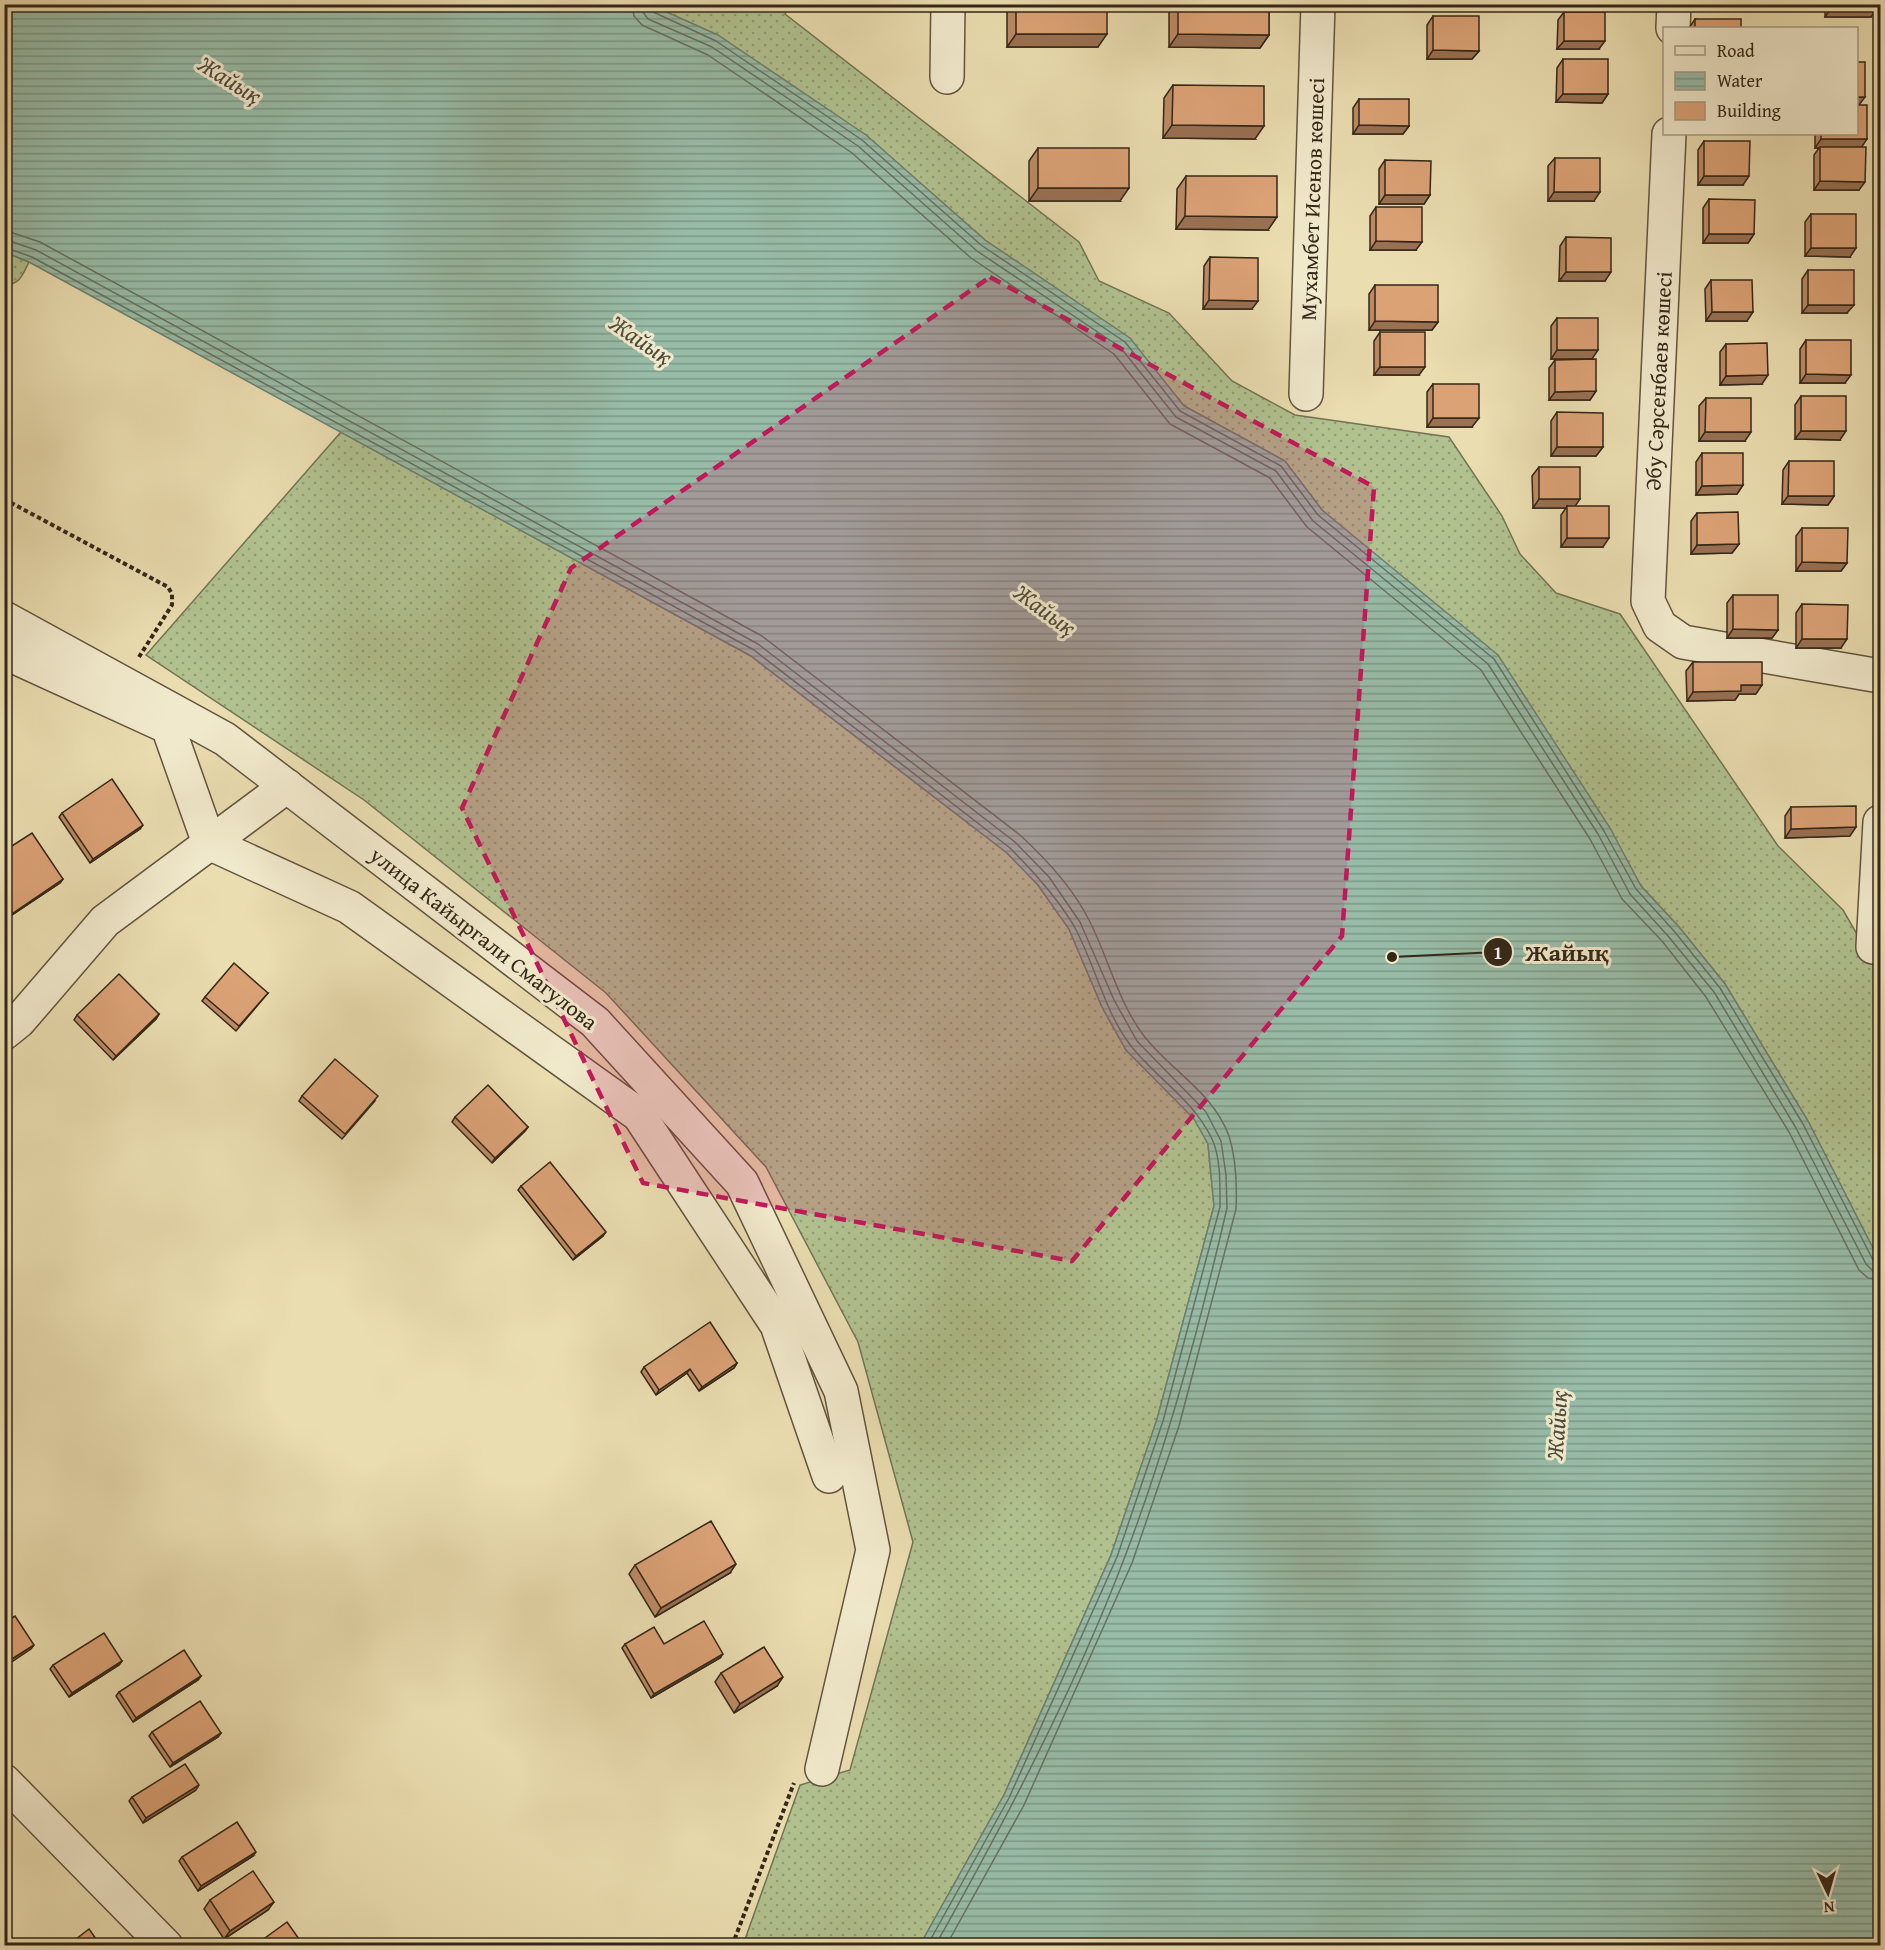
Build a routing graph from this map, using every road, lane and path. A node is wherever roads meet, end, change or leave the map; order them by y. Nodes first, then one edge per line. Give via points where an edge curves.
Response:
1 (948, 4) edge
2 (1318, 4) edge
3 (1674, 4) edge
4 (1673, 27) edge
5 (947, 77) dead end
6 (1669, 135) edge
7 (1306, 394) dead end
8 (4, 499) edge
9 (4, 618) edge
10 (142, 651) dead end
11 (4, 652) edge
12 (1881, 676) edge
13 (287, 786) junction
14 (1881, 822) edge
15 (209, 843) junction
16 (1873, 946) dead end
17 (4, 1033) edge
18 (829, 1476) dead end
19 (822, 1769) joint
20 (4, 1781) edge
21 (166, 1946) edge
22 (732, 1946) edge

1 - 5 street
2 - 7 street, Мухамбет Исенов көшесі
3 - 4 street
6 - 12 street, Әбу Сәрсенбаев көшесі via 1648,601 1660,626 1683,642
8 - 10 path via 168,587 172,605
9 - 13 street, улица Кайыргали Смагулова via 225,739
11 - 15 street via 168,727
13 - 15 street
13 - 19 street, улица Кайыргали Смагулова via 595,1022 742,1183 841,1391 873,1550
14 - 16 street
15 - 17 street via 105,921 19,1021
15 - 18 street via 350,907 639,1115 777,1325
19 - 22 path via 794,1783
20 - 21 street

